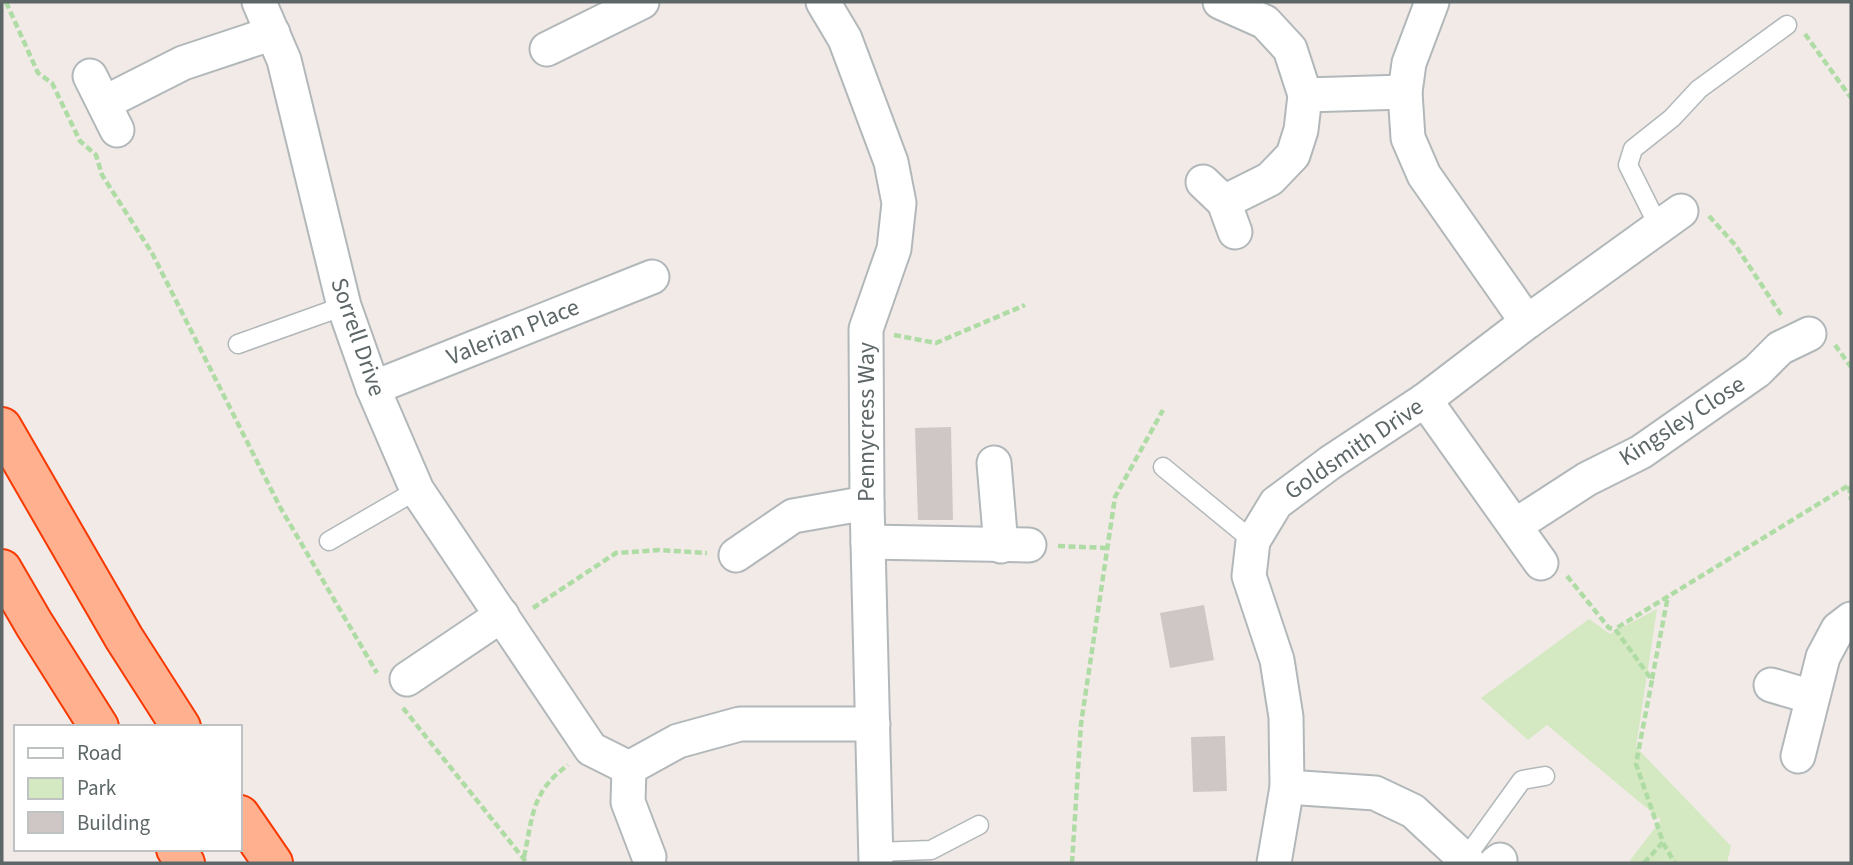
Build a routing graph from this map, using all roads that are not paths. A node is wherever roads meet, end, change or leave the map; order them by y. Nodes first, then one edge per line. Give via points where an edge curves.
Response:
1 (259, 2) edge
2 (642, 2) edge
3 (823, 2) edge
4 (1220, 2) edge
5 (1432, 2) edge
6 (1787, 25) road end
7 (273, 33) junction
8 (547, 50) dead end
9 (1405, 92) junction
10 (1306, 95) junction
11 (104, 103) dead end
12 (1221, 205) dead end
13 (1670, 220) joint
14 (652, 277) dead end
15 (344, 306) junction
16 (1527, 322) junction
17 (1807, 330) road end
18 (238, 344) dead end
19 (373, 388) junction
20 (1425, 400) junction
21 (2, 427) edge
22 (994, 463) dead end
23 (1163, 467) dead end
24 (417, 490) junction
25 (867, 503) junction
26 (1516, 525) junction
27 (328, 541) dead end
28 (1253, 541) junction
29 (868, 542) junction
30 (736, 555) road end
31 (1541, 563) road end
32 (2, 569) edge
33 (1851, 619) edge
34 (505, 620) junction
35 (1771, 685) dead end
36 (395, 687) road end
37 (1812, 697) junction
38 (873, 724) junction
39 (98, 725) edge
40 (180, 725) edge
41 (1798, 756) dead end
42 (629, 768) junction
43 (1545, 776) dead end
44 (1287, 788) junction
45 (242, 818) edge
46 (979, 825) dead end
47 (649, 857) dead end
48 (876, 858) edge
49 (1483, 861) edge
50 (273, 863) edge
51 (1274, 863) edge

1 - 7 street, Sorrell Drive
2 - 8 street
3 - 25 street, Pennycress Way via 849,51 891,162 899,203 894,248 866,329
4 - 10 street via 1265,22 1290,48
5 - 9 street via 1409,63
6 - 13 lane via 1699,89 1633,149 1628,166
7 - 11 street via 183,63
7 - 15 street, Sorrell Drive via 284,60
9 - 10 street
9 - 16 street via 1408,138 1424,175
10 - 12 street via 1293,155 1270,179
13 - 16 street, Goldsmith Drive
14 - 19 street, Valerian Place
15 - 18 lane
15 - 19 street, Sorrell Drive
16 - 20 street, Goldsmith Drive
17 - 26 street, Kingsley Close via 1641,452 1587,479
19 - 24 street, Sorrell Drive
20 - 26 street
20 - 28 street, Goldsmith Drive via 1276,502
21 - 40 highway
22 - 29 street via 1015,545
23 - 28 lane
24 - 27 lane
24 - 34 street, Sorrell Drive
25 - 29 street, Pennycress Way
25 - 30 street via 793,516
26 - 31 street
28 - 44 street, Goldsmith Drive via 1249,576 1277,660 1286,717
29 - 38 street, Pennycress Way
32 - 39 highway
33 - 37 street via 1838,629 1823,657
34 - 36 street
34 - 42 street, Sorrell Drive via 591,749
35 - 37 street
37 - 41 street
38 - 42 street via 740,724 678,741
38 - 48 street, Pennycress Way
42 - 47 street via 628,802
43 - 49 lane via 1522,780
44 - 49 street via 1375,793 1413,811
44 - 51 street, Goldsmith Drive
45 - 50 highway
46 - 48 lane via 931,850

